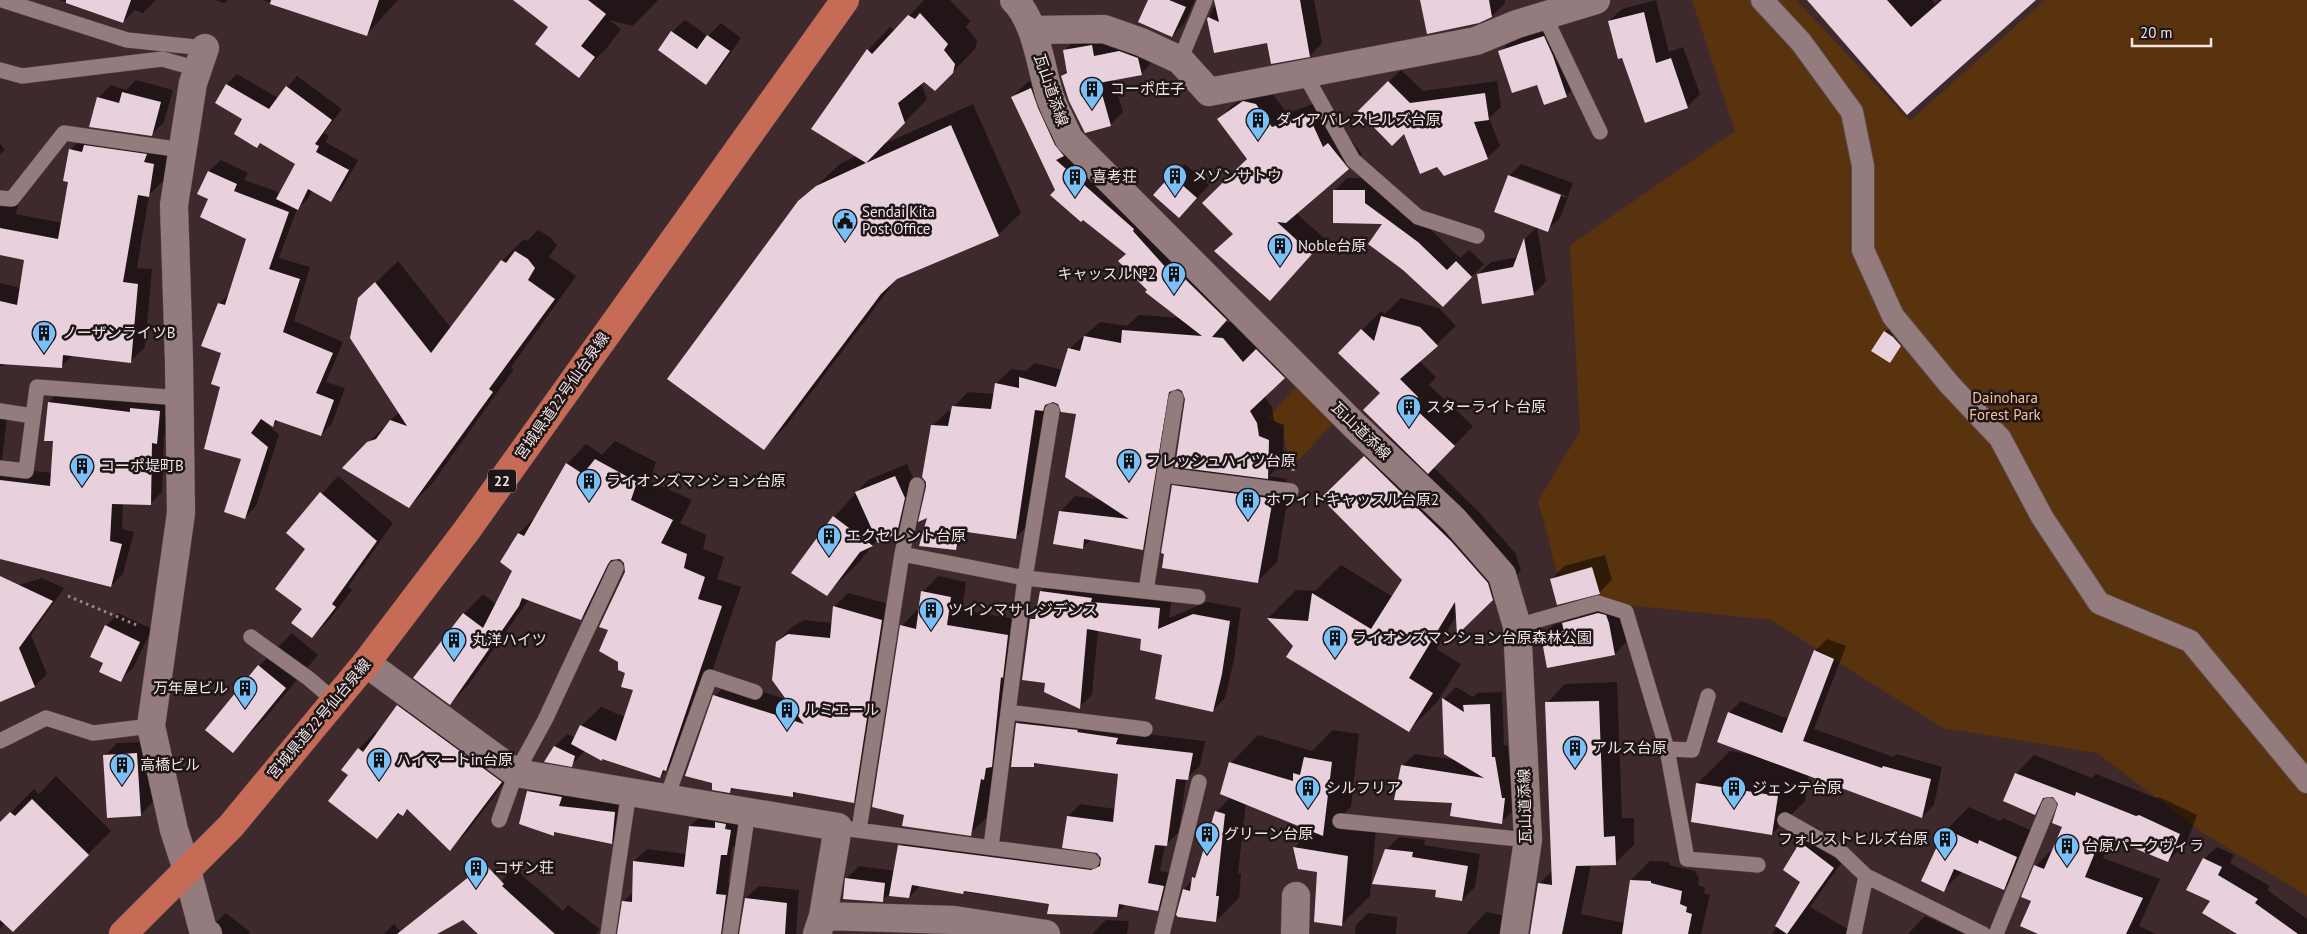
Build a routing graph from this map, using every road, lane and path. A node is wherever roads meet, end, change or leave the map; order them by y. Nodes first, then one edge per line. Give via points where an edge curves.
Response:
1 (2, 0) edge
2 (845, 0) edge
3 (1014, 0) edge
4 (1205, 0) edge
5 (1596, 0) edge
6 (1762, 0) edge
7 (1544, 15) junction
8 (1032, 30) junction
9 (201, 58) junction
10 (1180, 60) junction
11 (0, 70) edge
12 (1304, 73) junction
13 (1600, 132) dead end
14 (182, 150) junction
15 (0, 198) edge
16 (1477, 236) dead end
17 (180, 398) junction
18 (1176, 398) dead end
19 (0, 411) edge
20 (1052, 411) dead end
21 (33, 416) junction
22 (0, 468) edge
23 (1164, 475) junction
24 (918, 485) dead end
25 (1291, 491) dead end
26 (902, 554) junction
27 (616, 568) dead end
28 (1025, 578) junction
29 (1146, 591) junction
30 (68, 596) dead end
31 (1198, 597) dead end
32 (1517, 626) junction
33 (164, 634) junction
34 (251, 637) dead end
35 (366, 663) junction
36 (755, 692) dead end
37 (1708, 696) dead end
38 (334, 700) junction
39 (1008, 712) junction
40 (152, 726) junction
41 (1145, 729) dead end
42 (0, 741) edge
43 (1667, 749) junction
44 (516, 773) junction
45 (1199, 782) dead end
46 (2307, 782) edge
47 (629, 791) junction
48 (667, 797) junction
49 (2049, 805) dead end
50 (748, 811) junction
51 (499, 820) dead end
52 (1786, 820) dead end
53 (1340, 821) dead end
54 (848, 829) junction
55 (1528, 840) junction
56 (991, 847) junction
57 (1092, 861) dead end
58 (1758, 865) dead end
59 (187, 870) junction
60 (1866, 876) junction
61 (1296, 896) dead end
62 (820, 925) edge
63 (954, 927) edge
64 (123, 934) edge
65 (208, 934) edge
66 (608, 934) edge
67 (730, 934) edge
68 (1046, 934) edge
69 (1162, 934) edge
70 (1294, 934) edge
71 (1514, 934) edge
72 (1854, 934) edge
73 (1983, 934) edge
74 (1996, 934) edge

1 - 9 lane via 127,40
2 - 35 main road, 宮城県道22号仙台泉線 / 22 via 467,530
3 - 8 street, 瓦山道添線
4 - 10 lane
5 - 7 street
6 - 46 street via 1801,42 1852,112 1863,166 1864,250 1893,316 1949,384 2000,438 2042,517 2099,603 2190,641
7 - 12 street via 1476,41
7 - 13 lane
8 - 10 street via 1104,29
8 - 32 street, 瓦山道添線 via 1051,98 1069,139 1354,425 1454,520 1502,575
9 - 11 lane via 162,59 22,76
9 - 14 street via 193,83
10 - 12 street via 1209,92
12 - 16 lane via 1353,160 1418,217
14 - 15 lane via 64,133 12,199
14 - 17 street via 174,205
17 - 21 lane via 38,387
17 - 33 street via 181,513
18 - 23 lane
19 - 21 lane
20 - 28 lane
21 - 22 lane via 26,471
23 - 25 lane
23 - 29 lane
24 - 26 lane
26 - 28 lane
26 - 54 lane
27 - 44 lane via 545,720
28 - 29 lane
28 - 39 lane
29 - 31 lane
30 - 33 path via 149,631
32 - 43 lane via 1598,604 1626,612
32 - 55 street, 瓦山道添線
33 - 40 street
34 - 38 lane
35 - 38 main road, 宮城県道22号仙台泉線 / 22
35 - 44 street
36 - 48 lane via 710,677
37 - 43 lane via 1692,750
38 - 59 main road, 宮城県道22号仙台泉線 / 22 via 231,826
39 - 41 lane
39 - 56 lane
40 - 42 lane via 93,733 46,718
40 - 59 street via 174,830
43 - 58 lane via 1687,859
44 - 47 street
44 - 51 lane
45 - 69 lane
47 - 48 street
47 - 66 lane
48 - 50 street
49 - 74 lane
50 - 54 street
50 - 67 lane
52 - 60 lane via 1840,851
53 - 55 lane
54 - 56 lane
54 - 62 street
55 - 71 street, 瓦山道添線
56 - 57 lane
59 - 64 main road, 宮城県道22号仙台泉線 / 22
59 - 65 street via 203,930
60 - 72 lane
60 - 73 lane
61 - 70 street
62 - 63 street
63 - 68 street

